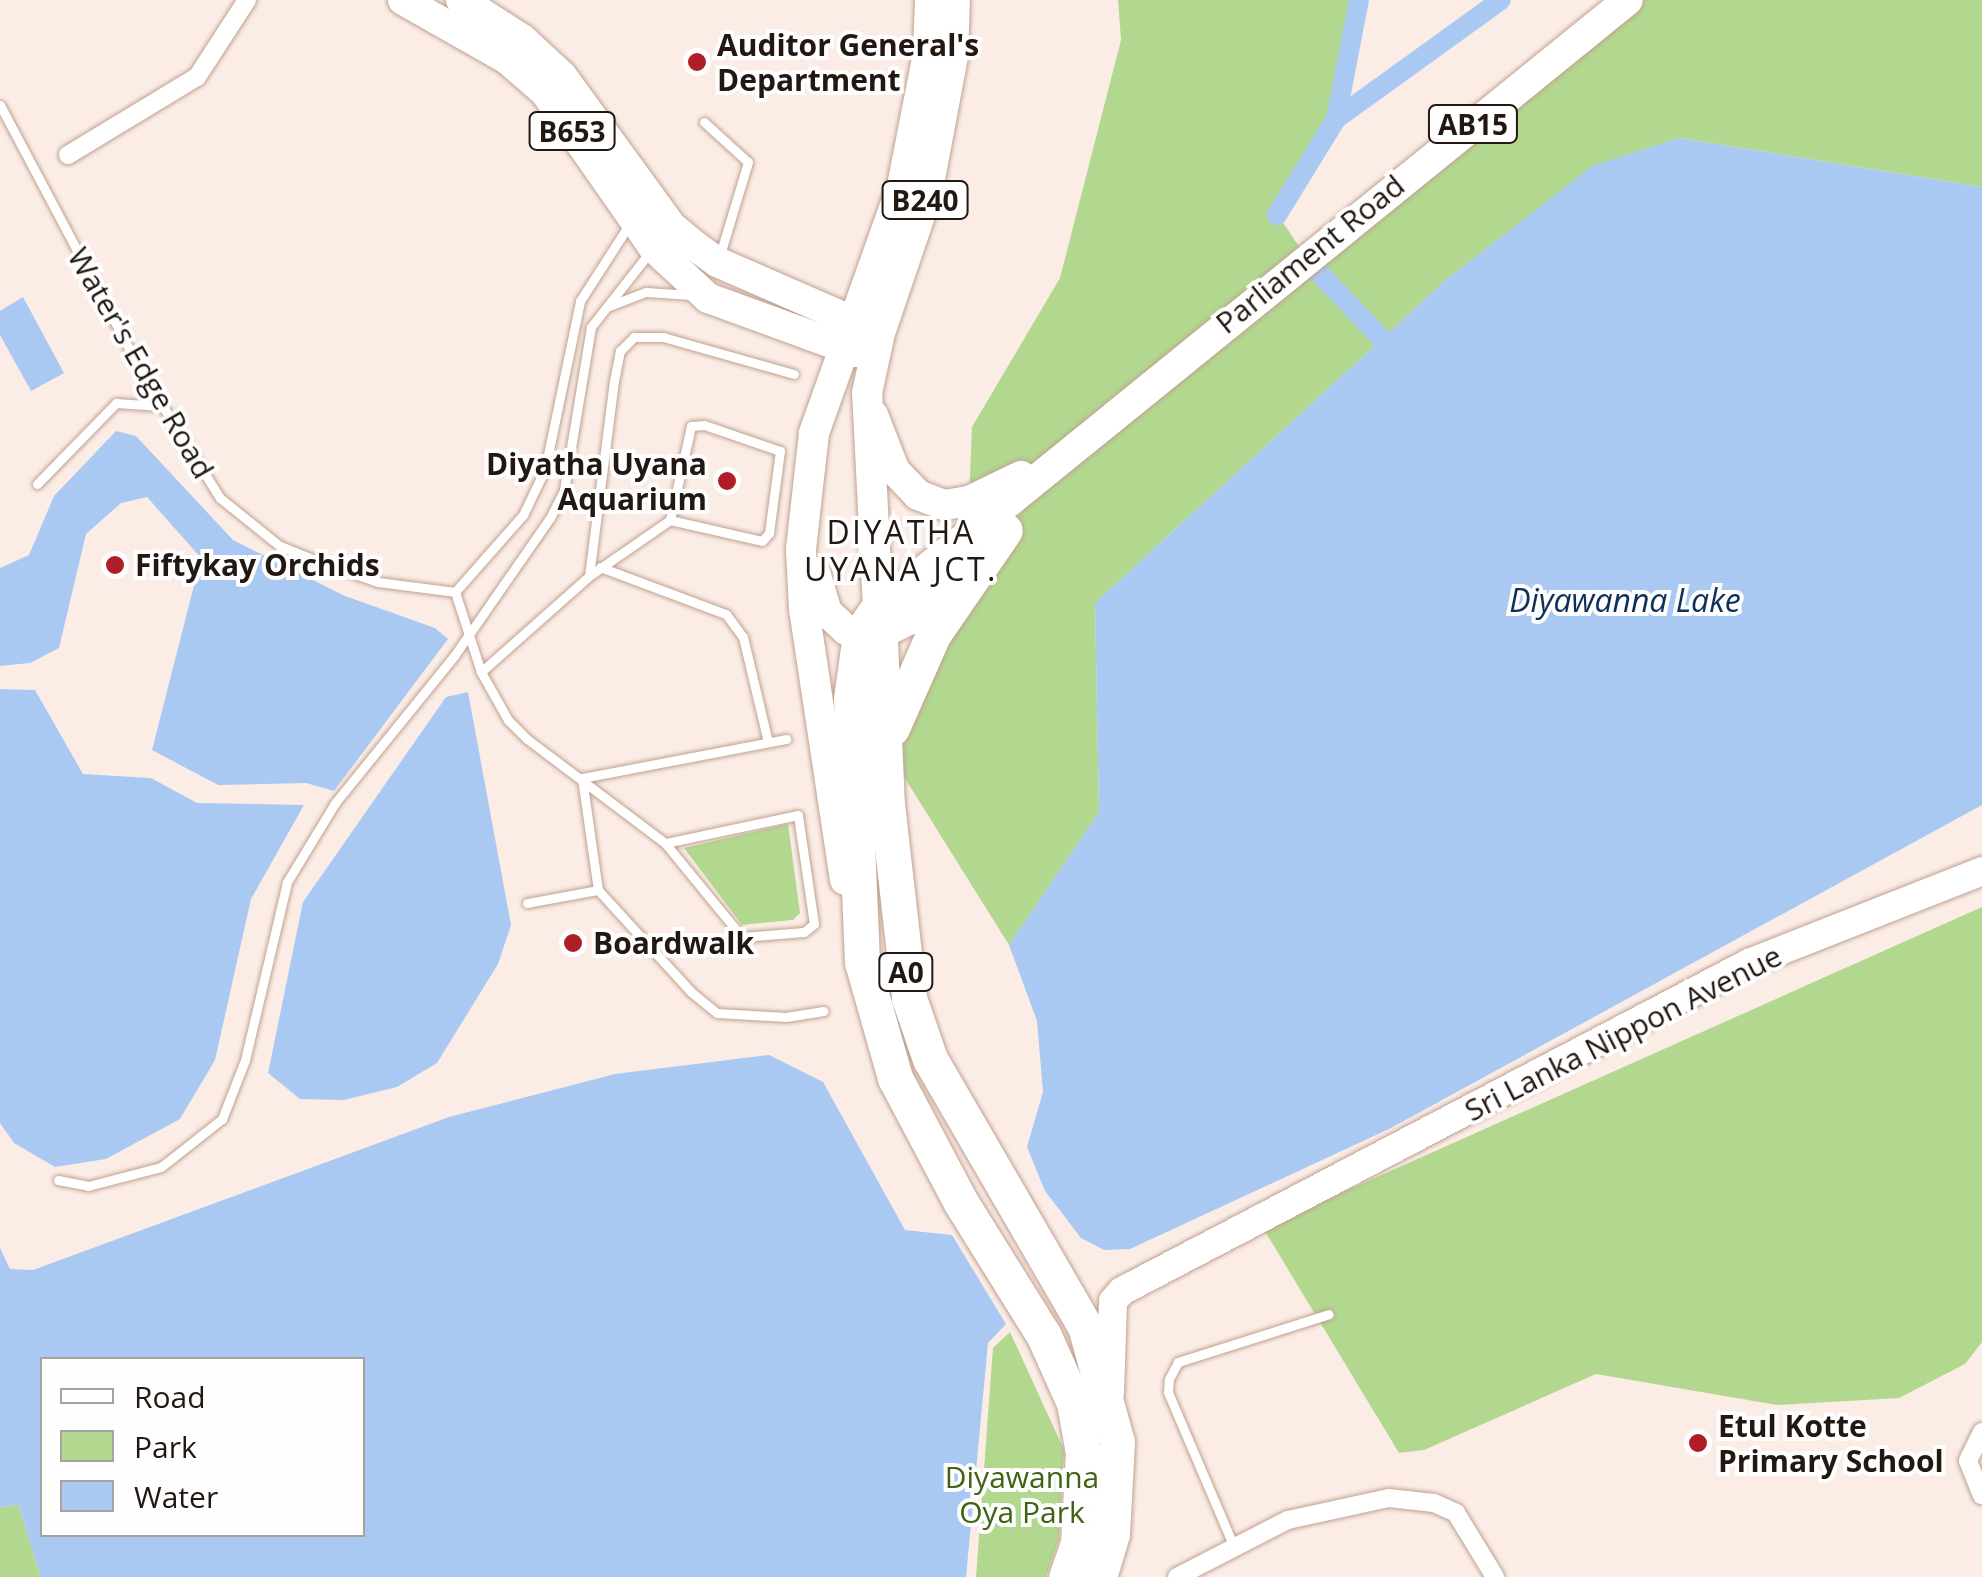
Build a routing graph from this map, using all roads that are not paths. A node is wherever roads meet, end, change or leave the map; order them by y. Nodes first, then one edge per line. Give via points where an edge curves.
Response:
1 (235, 0) edge
2 (247, 0) edge
3 (461, 0) edge
4 (930, 0) edge
5 (955, 0) edge
6 (1628, 0) edge
7 (408, 1) edge
8 (227, 40) junction
9 (0, 105) edge
10 (704, 122) dead end
11 (68, 155) dead end
12 (642, 208) junction
13 (662, 237) junction
14 (717, 262) junction
15 (708, 298) junction
16 (609, 306) junction
17 (846, 333) junction
18 (876, 346) junction
19 (794, 374) dead end
20 (867, 393) junction
21 (160, 406) junction
22 (1090, 439) junction
23 (809, 473) junction
24 (37, 484) dead end
25 (670, 520) junction
26 (1005, 530) junction
27 (600, 567) junction
28 (589, 576) junction
29 (454, 592) junction
30 (872, 626) junction
31 (468, 630) junction
32 (481, 672) junction
33 (786, 739) dead end
34 (768, 742) junction
35 (886, 748) junction
36 (582, 778) junction
37 (665, 843) junction
38 (1982, 871) edge
39 (598, 890) junction
40 (527, 903) dead end
41 (862, 962) junction
42 (824, 1011) dead end
43 (58, 1180) dead end
44 (1329, 1314) dead end
45 (1110, 1409) junction
46 (1982, 1432) edge
47 (1982, 1494) edge
48 (1234, 1547) junction
49 (1066, 1577) edge
50 (1098, 1577) edge
51 (1176, 1577) edge
52 (1494, 1577) edge

1 - 8 street
2 - 8 street
3 - 12 main road, B653 via 522,39 562,76
4 - 17 main road, B240 via 928,53 902,186
5 - 18 main road, B240 via 952,56 927,194
6 - 22 main road, Parliament Road / AB15 via 1272,283
7 - 12 main road, B653 via 507,58 545,92
8 - 11 street via 197,77
9 - 21 lane, Water's Edge Road
10 - 14 lane via 748,162
12 - 13 main road, B653
12 - 29 lane via 580,301 545,470 523,515
13 - 14 main road, B653
13 - 15 main road, B653
13 - 16 lane
14 - 17 main road, B653
15 - 16 lane via 646,292
15 - 17 main road, B653
16 - 31 lane via 590,326 582,352 564,490
17 - 18 main road
17 - 23 main road, B240
18 - 20 main road, B240
19 - 28 lane via 663,336 634,337 620,351 614,381
20 - 22 main road via 895,470 918,495 944,504 988,494
20 - 30 main road, B240
21 - 24 lane via 116,403
21 - 29 lane, Water's Edge Road via 220,498 280,546 378,582
22 - 26 main road, Parliament Road / AB15
22 - 30 main road, Parliament Road / AB15
23 - 30 main road via 816,584 827,612
23 - 41 main road via 804,609
25 - 25 lane via 762,542 769,534 780,451 691,426
25 - 27 lane
26 - 30 main road, Parliament Road / AB15 via 909,620
26 - 35 highway via 911,674
27 - 28 lane
27 - 34 lane via 726,614 743,637
28 - 32 lane
29 - 31 lane
30 - 35 highway, A0
30 - 41 highway, A0 via 850,699
31 - 32 lane
31 - 43 lane via 334,802 287,882 245,1060 211,1133 161,1168 88,1186
32 - 36 lane via 508,720
33 - 34 lane
34 - 36 lane
35 - 45 highway, A0 via 909,998 930,1060 1078,1312
36 - 37 lane
36 - 39 lane
37 - 37 lane via 742,937 804,932 814,924 798,815
38 - 45 street, Sri Lanka Nippon Avenue via 1750,963 1113,1301
39 - 40 lane
39 - 42 lane via 690,992 717,1012 786,1017
41 - 49 highway, A0 via 896,1078 960,1201 1044,1336 1074,1403 1083,1454 1078,1543
44 - 48 lane via 1178,1362 1169,1379 1168,1392
45 - 50 highway, A0 via 1116,1442 1112,1534
46 - 47 street via 1968,1461
48 - 51 street
48 - 52 street via 1288,1520 1389,1498 1434,1502 1456,1513

